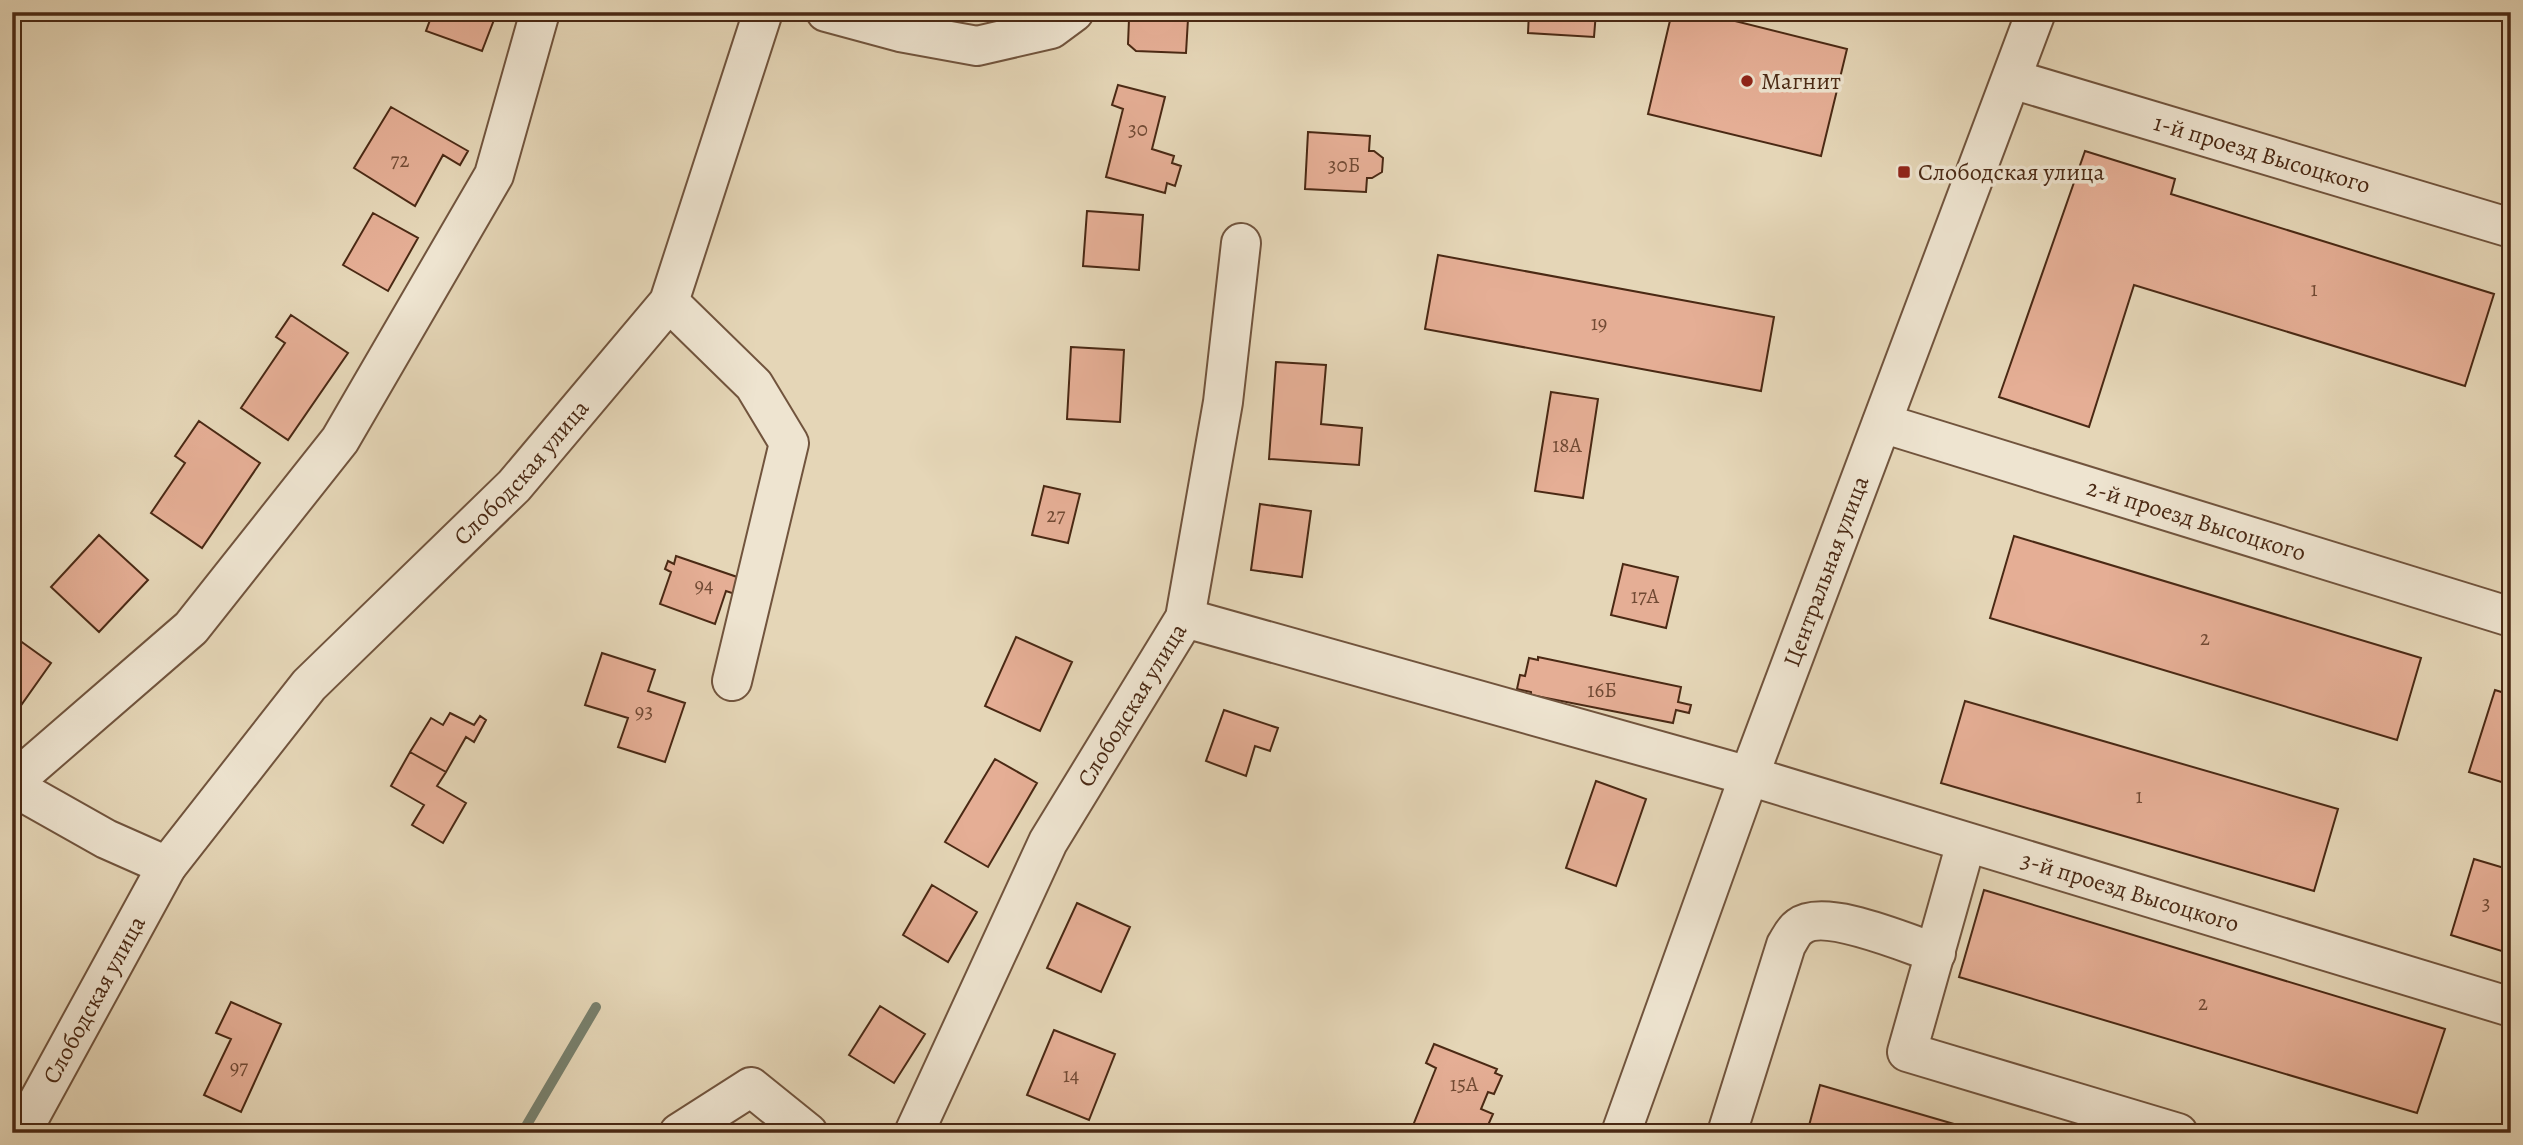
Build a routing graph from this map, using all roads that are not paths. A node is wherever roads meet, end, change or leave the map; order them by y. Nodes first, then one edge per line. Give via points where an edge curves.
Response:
1 (540, 12) edge
2 (763, 12) edge
3 (826, 12) edge
4 (1074, 12) edge
5 (2036, 12) edge
6 (2012, 79) junction
7 (2511, 229) edge
8 (1241, 243) dead end
9 (669, 302) junction
10 (1881, 423) junction
11 (2511, 617) edge
12 (1185, 618) junction
13 (732, 681) dead end
14 (1749, 776) junction
15 (12, 785) edge
16 (1966, 843) junction
17 (167, 866) junction
18 (1936, 953) junction
19 (2511, 1007) edge
20 (21, 1133) edge
21 (679, 1133) edge
22 (808, 1133) edge
23 (914, 1133) edge
24 (1621, 1133) edge
25 (1727, 1133) edge
26 (2178, 1133) edge

1 - 15 street via 494,175 340,440 191,628
2 - 9 street, Слободская улица
3 - 4 street via 977,46 1051,29
5 - 6 street, Центральная улица
6 - 7 street, 1-й проезд Высоцкого
6 - 10 street, Центральная улица
8 - 12 street, Слободская улица via 1223,402
9 - 13 street via 754,386 789,443
9 - 17 street, Слободская улица via 514,486 309,685
10 - 11 street, 2-й проезд Высоцкого
10 - 14 street, Центральная улица
12 - 14 street, 3-й проезд Высоцкого
12 - 23 street, Слободская улица via 1048,842
14 - 16 street, 3-й проезд Высоцкого
14 - 24 street, Центральная улица
15 - 17 street via 106,839
16 - 18 street
16 - 19 street, 3-й проезд Высоцкого
17 - 20 street, Слободская улица
18 - 25 street via 1824,920 1798,927 1786,945
18 - 26 street via 1907,1052
21 - 22 street via 751,1087

